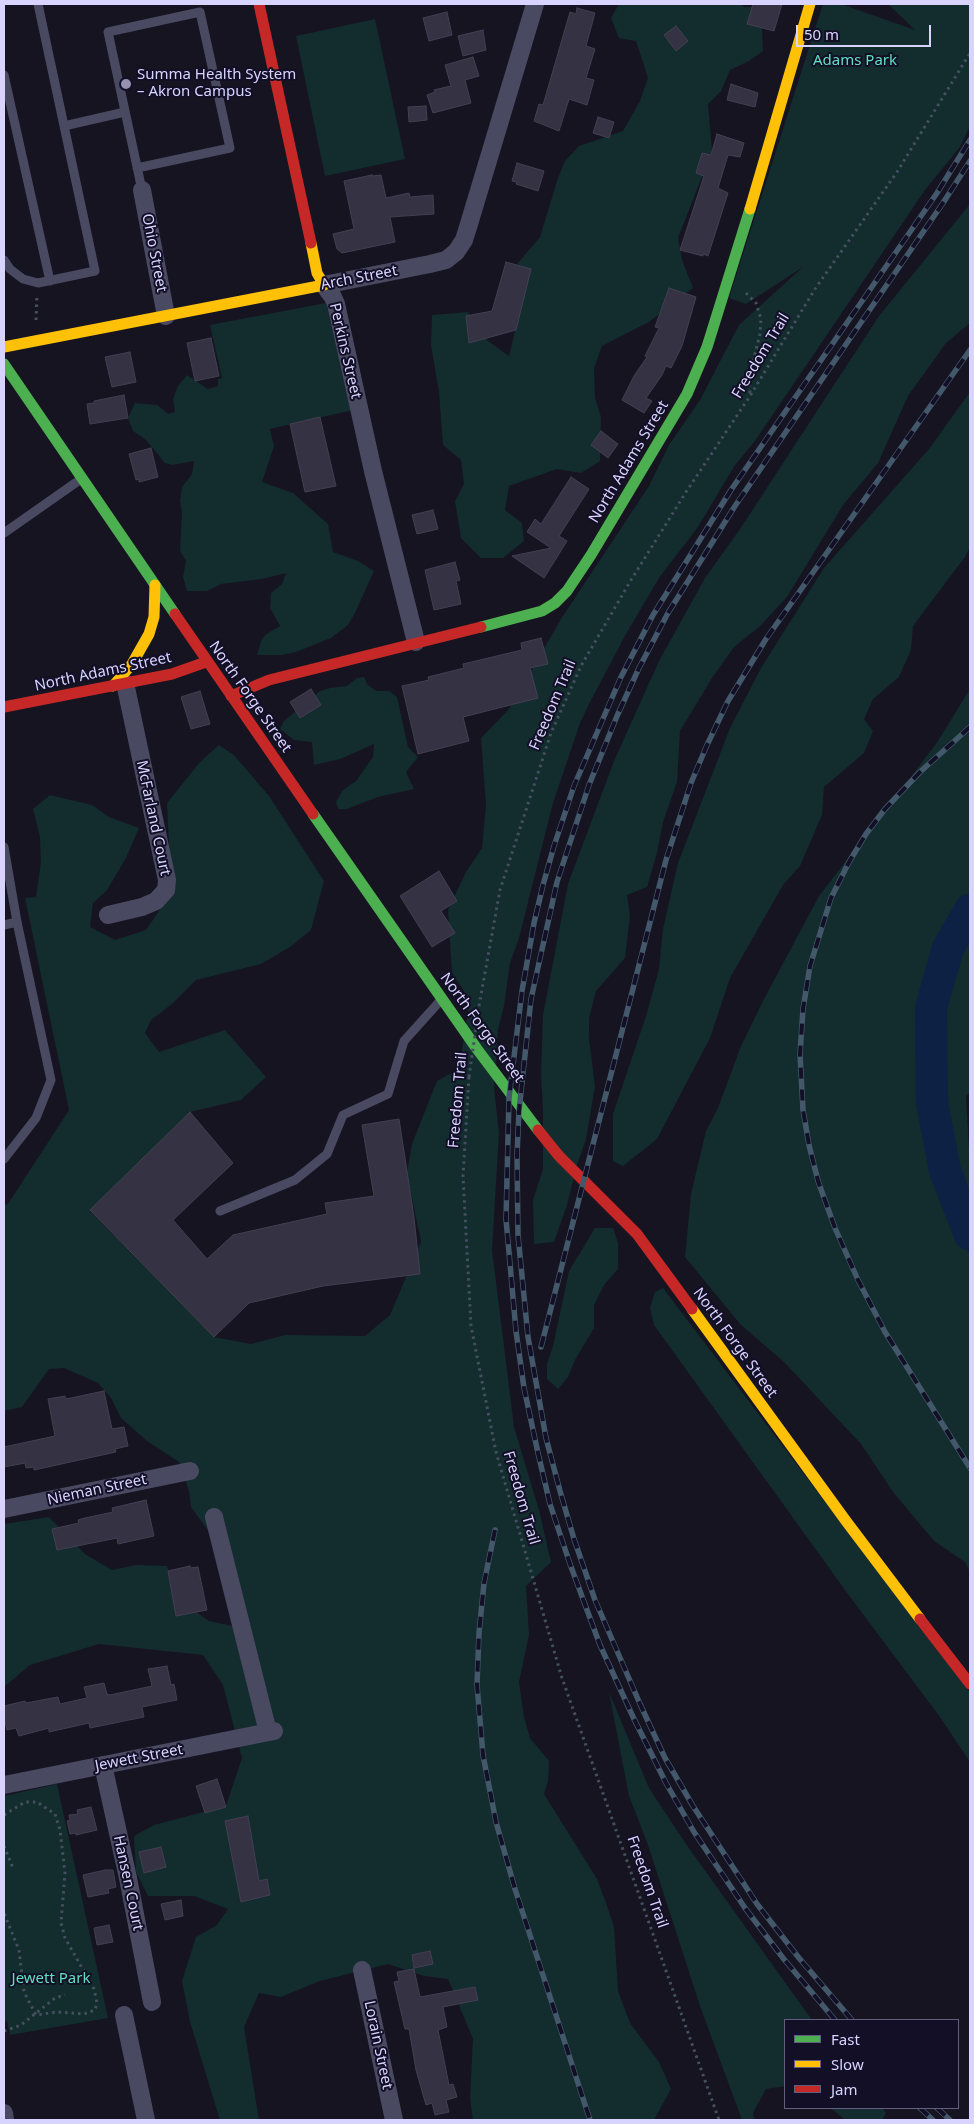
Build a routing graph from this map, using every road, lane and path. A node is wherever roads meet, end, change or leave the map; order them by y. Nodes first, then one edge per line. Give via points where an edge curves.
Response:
1 (38, 4) edge
2 (260, 4) edge
3 (535, 4) edge
4 (810, 4) edge
5 (970, 52) edge
6 (4, 75) edge
7 (125, 112) junction
8 (64, 126) junction
9 (137, 168) junction
10 (142, 190) joint
11 (4, 260) edge
12 (50, 281) junction
13 (38, 284) junction
14 (324, 285) junction
15 (727, 286) junction
16 (166, 316) junction
17 (36, 324) dead end
18 (4, 347) edge
19 (4, 364) edge
20 (750, 396) junction
21 (82, 478) junction
22 (4, 533) edge
23 (155, 585) junction
24 (416, 642) junction
25 (206, 662) junction
26 (119, 684) junction
27 (232, 696) junction
28 (4, 707) edge
29 (4, 847) edge
30 (108, 915) dead end
31 (17, 922) junction
32 (4, 925) edge
33 (442, 999) junction
34 (4, 1158) edge
35 (220, 1211) dead end
36 (190, 1471) dead end
37 (4, 1509) edge
38 (214, 1517) dead end
39 (970, 1684) edge
40 (103, 1765) junction
41 (4, 1785) edge
42 (4, 1815) edge
43 (4, 1846) edge
44 (13, 1868) dead end
45 (4, 1913) edge
46 (362, 1970) dead end
47 (65, 1995) dead end
48 (152, 2002) dead end
49 (36, 2015) junction
50 (124, 2015) dead end
51 (4, 2031) edge
52 (4, 2112) edge
53 (5, 2120) edge
54 (146, 2120) edge
55 (394, 2120) edge
56 (719, 2120) edge

1 - 8 lane
2 - 14 street, Perkins Street via 317,273
3 - 14 street, Arch Street via 464,240 456,252 446,260 430,264
4 - 15 street, North Adams Street
5 - 20 path, Freedom Trail via 897,172 815,289
6 - 12 lane
7 - 8 lane
7 - 9 lane
7 - 9 lane via 108,32 200,12 230,148
8 - 12 lane via 95,271
9 - 10 lane
10 - 16 street, Ohio Street
11 - 13 lane via 23,280
12 - 13 lane
13 - 17 path
14 - 16 street, Arch Street
14 - 24 street, Perkins Street via 336,304
15 - 20 path via 747,294 756,303 761,319 749,377
15 - 24 street, North Adams Street via 687,394 592,555 567,591 542,611
16 - 18 street, Arch Street
19 - 21 street, North Forge Street
20 - 56 path, Freedom Trail, bridge via 631,580 581,666 551,733 500,890 469,1077 463,1176 471,1326 496,1452 562,1678
21 - 22 lane
21 - 23 street, North Forge Street
23 - 25 street, North Forge Street
23 - 26 street via 154,617 149,634
24 - 27 street, North Adams Street via 269,680
25 - 26 street, North Adams Street via 172,674
25 - 27 street, North Forge Street
26 - 28 street, North Adams Street
26 - 30 street, McFarland Court via 167,880 166,890 156,901
27 - 33 street, North Forge Street
29 - 31 lane
31 - 32 lane
31 - 34 lane via 51,1080 36,1118
33 - 35 lane via 404,1041 388,1094 343,1115 328,1154 295,1180
33 - 39 street, North Forge Street via 537,1130 637,1234 846,1521
36 - 37 street, Nieman Street
38 - 40 street, Jewett Street via 271,1732
40 - 41 street, Jewett Street
40 - 48 street, Hansen Court
42 - 49 path via 25,1802 37,1802 55,1814 65,1873 61,1923 65,1938 96,1996 95,2010 90,2013
43 - 44 path
45 - 49 path via 19,1950 24,1992
46 - 55 street, Lorain Street
47 - 49 path via 56,1998
49 - 51 path
50 - 54 street
52 - 53 street

